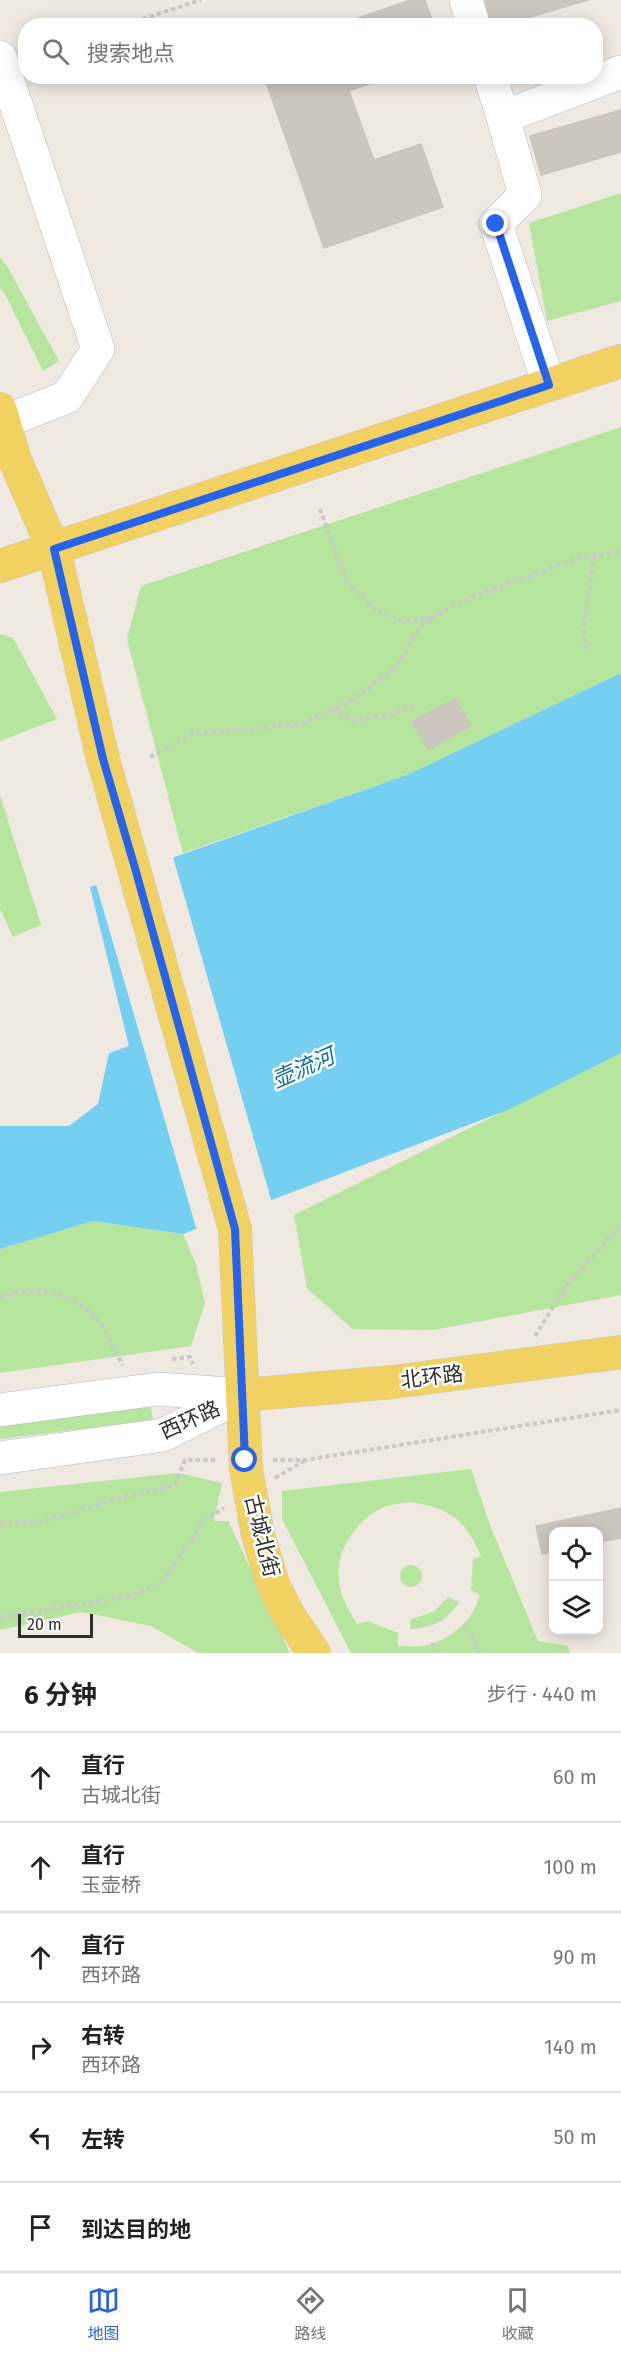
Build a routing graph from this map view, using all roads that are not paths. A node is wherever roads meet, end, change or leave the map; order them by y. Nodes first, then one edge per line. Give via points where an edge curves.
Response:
1 (466, 0) edge
2 (472, 18) edge
3 (0, 57) edge
4 (621, 72) edge
5 (603, 79) edge
6 (493, 84) edge
7 (590, 84) edge
8 (503, 117) junction
9 (621, 361) edge
10 (549, 385) junction
11 (2, 416) edge
12 (54, 549) junction
13 (0, 566) edge
14 (621, 1352) edge
15 (243, 1395) junction
16 (0, 1410) edge
17 (0, 1458) edge
18 (314, 1653) edge

1 - 2 street
3 - 11 street via 98,349 67,396
4 - 5 street
6 - 8 street
7 - 8 street
8 - 10 street via 525,195 496,224
9 - 10 main road
10 - 12 main road
11 - 12 main road via 15,460
12 - 13 main road
12 - 15 main road, 古城北街 via 103,759 235,1229
14 - 15 main road, 北环路 via 393,1382
15 - 16 street, 西环路 via 158,1389
15 - 17 street, 西环路 via 164,1435
15 - 18 main road, 古城北街 via 245,1460 258,1535 273,1584

